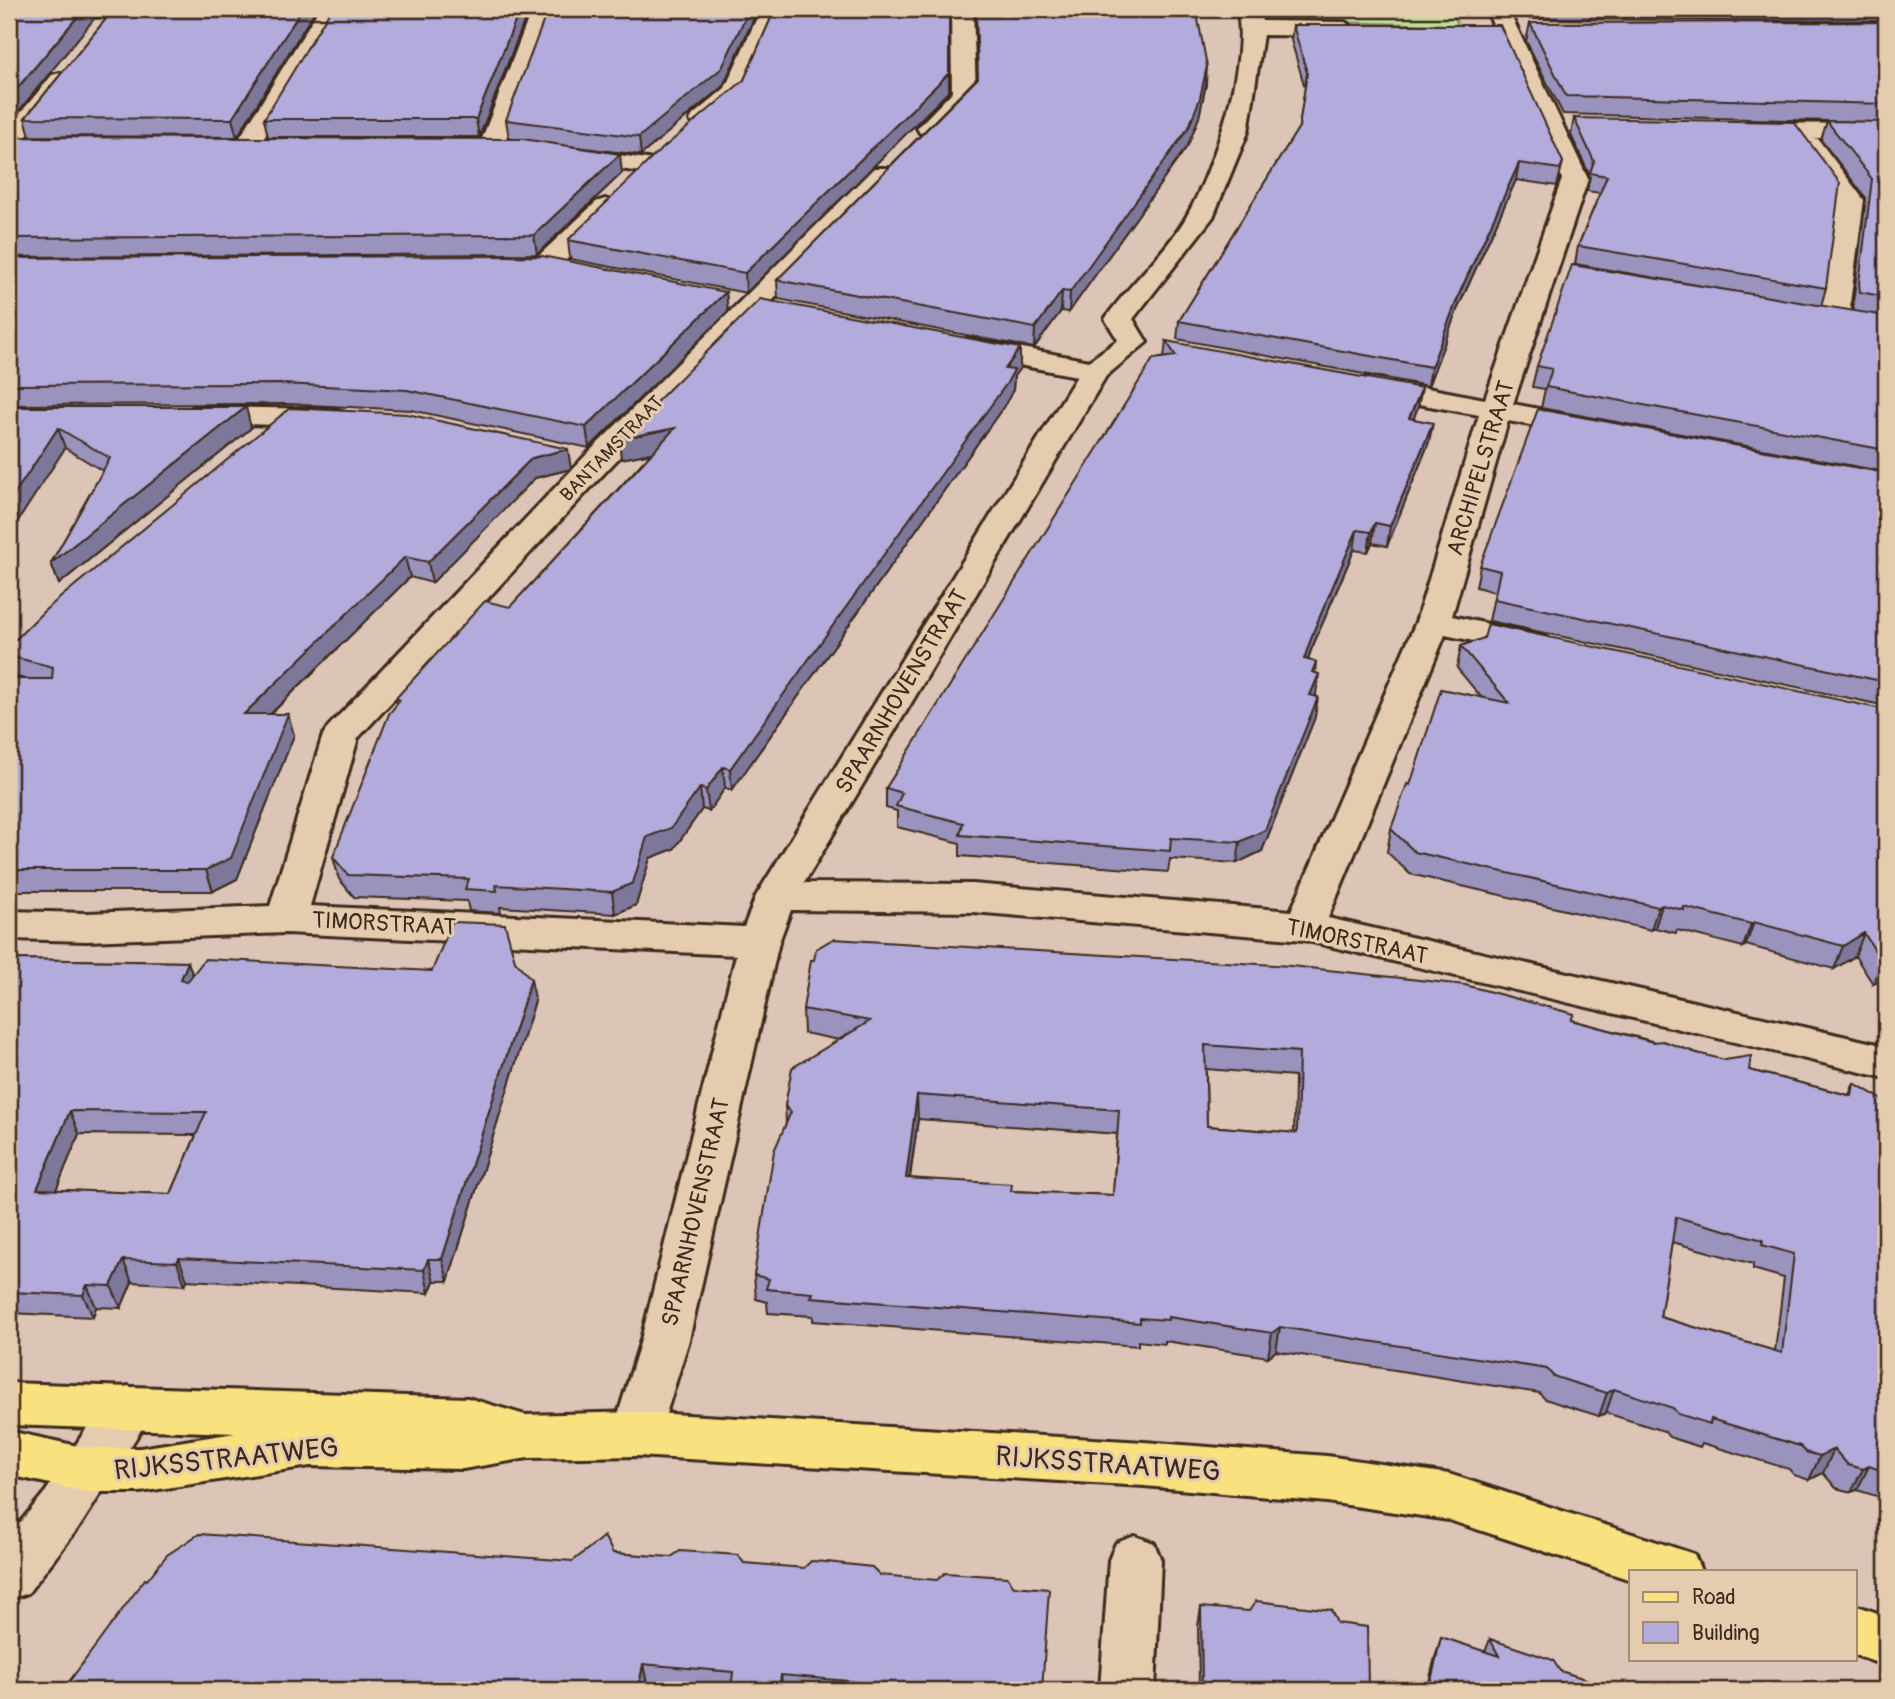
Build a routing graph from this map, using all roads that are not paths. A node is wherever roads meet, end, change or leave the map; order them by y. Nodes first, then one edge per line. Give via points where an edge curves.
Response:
1 (74, 9) edge
2 (330, 9) edge
3 (543, 9) edge
4 (772, 9) edge
5 (962, 9) edge
6 (117, 10) junction
7 (182, 11) edge
8 (1251, 18) edge
9 (1504, 25) edge
10 (1365, 29) edge
11 (100, 31) edge
12 (75, 61) edge
13 (1731, 129) edge
14 (1799, 131) junction
15 (1886, 131) edge
16 (686, 133) edge
17 (9, 144) edge
18 (37, 146) edge
19 (218, 147) edge
20 (246, 147) junction
21 (273, 147) edge
22 (463, 149) edge
23 (540, 150) edge
24 (667, 150) edge
25 (647, 166) junction
26 (572, 270) edge
27 (1839, 320) edge
28 (949, 344) edge
29 (1096, 371) junction
30 (1348, 382) edge
31 (1496, 410) junction
32 (167, 416) edge
33 (287, 416) junction
34 (356, 419) edge
35 (1617, 432) edge
36 (246, 451) edge
37 (1433, 622) junction
38 (1567, 651) edge
39 (776, 896) junction
40 (286, 919) junction
41 (9, 925) edge
42 (1304, 926) junction
43 (759, 942) junction
44 (1886, 1062) edge
45 (9, 1404) edge
46 (128, 1407) junction
47 (637, 1434) junction
48 (528, 1436) junction
49 (9, 1453) edge
50 (87, 1470) junction
51 (1135, 1560) dead end
52 (1672, 1570) edge
53 (9, 1576) edge
54 (1856, 1630) edge
55 (1886, 1640) edge
56 (1127, 1690) edge

1 - 6 street
2 - 20 street
3 - 22 street via 502,149
4 - 16 street via 735,91
5 - 40 street, BANTAMSTRAAT via 964,94 750,306 583,459 341,735
6 - 7 street
6 - 11 street
8 - 10 street
8 - 29 street, SPAARNHOVENSTRAAT via 1236,132 1200,217 1119,319 1146,345
9 - 31 street, ARCHIPELSTRAAT via 1566,124 1575,180 1559,272
12 - 17 street
13 - 14 street
14 - 15 street
14 - 27 street via 1852,200 1836,303
17 - 18 street
19 - 20 street
20 - 21 street
23 - 25 street
24 - 25 street
25 - 26 street via 532,265
28 - 29 street
29 - 39 street, SPAARNHOVENSTRAAT
30 - 31 street
31 - 35 street
31 - 37 street, ARCHIPELSTRAAT
32 - 33 street
33 - 34 street
33 - 36 street
37 - 38 street
37 - 42 street, ARCHIPELSTRAAT
39 - 42 street, TIMORSTRAAT via 973,898
39 - 43 street, SPAARNHOVENSTRAAT
40 - 41 street, TIMORSTRAAT via 87,927
40 - 43 street, TIMORSTRAAT
42 - 44 street, TIMORSTRAAT
43 - 47 street, SPAARNHOVENSTRAAT via 660,1362
45 - 46 main road, RIJKSSTRAATWEG
46 - 48 main road, RIJKSSTRAATWEG via 468,1420
46 - 50 street
47 - 48 main road, RIJKSSTRAATWEG
47 - 52 main road, RIJKSSTRAATWEG via 1327,1479 1449,1497
48 - 50 main road, RIJKSSTRAATWEG via 463,1447 310,1444 140,1470
49 - 50 main road, RIJKSSTRAATWEG
50 - 53 street
51 - 56 street
54 - 55 main road

